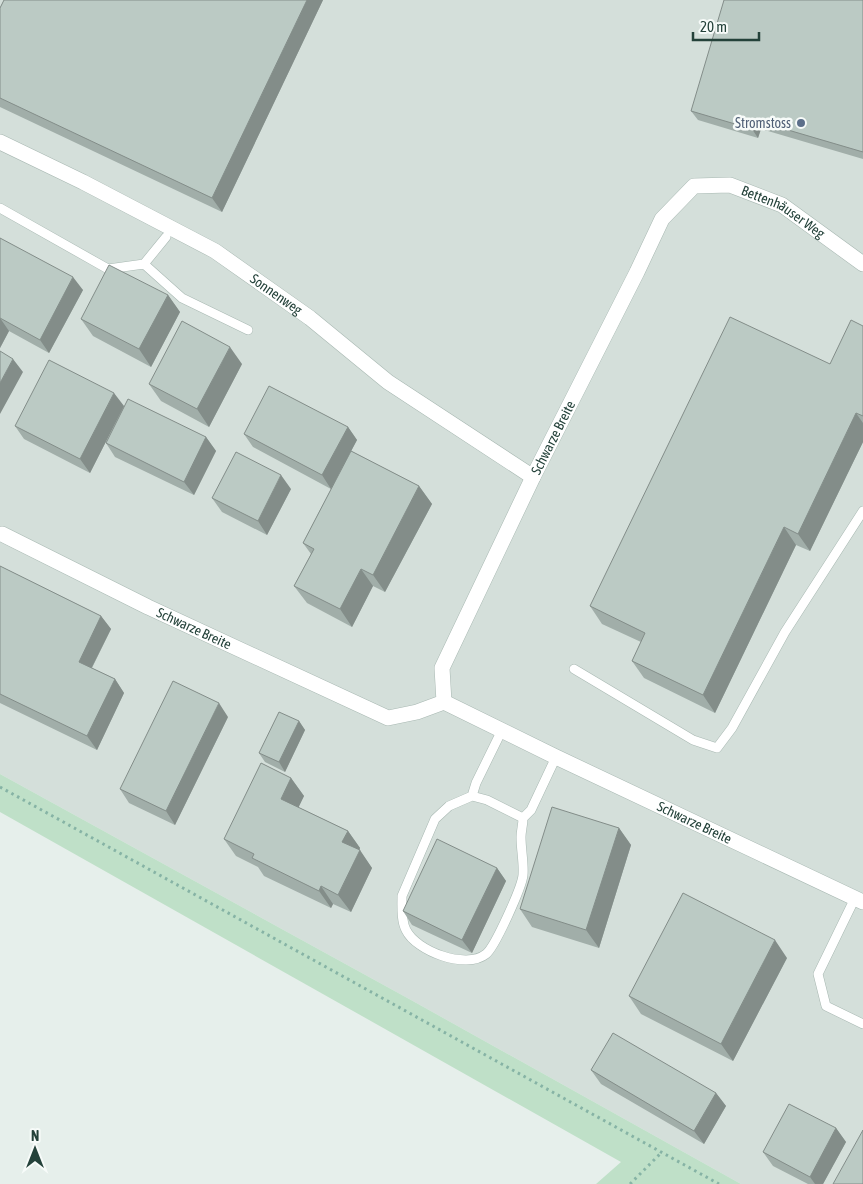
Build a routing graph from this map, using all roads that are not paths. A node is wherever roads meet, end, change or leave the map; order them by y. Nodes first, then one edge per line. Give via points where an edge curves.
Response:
1 (0, 142) edge
2 (694, 186) joint
3 (0, 208) edge
4 (166, 237) dead end
5 (144, 264) junction
6 (863, 264) edge
7 (248, 330) dead end
8 (533, 477) junction
9 (863, 511) edge
10 (2, 534) dead end
11 (574, 669) dead end
12 (444, 702) junction
13 (502, 730) junction
14 (556, 757) junction
15 (472, 796) junction
16 (523, 818) junction
17 (859, 900) edge
18 (863, 1024) edge

1 - 8 street, Sonnenweg via 215,251 310,318 388,382
2 - 6 street, Bettenhäuser Weg via 730,185 782,205
2 - 8 street, Schwarze Breite via 662,219
3 - 5 lane via 108,269
4 - 5 lane
5 - 7 lane via 182,298
8 - 12 street, Schwarze Breite via 442,668
9 - 11 lane via 785,632 732,728 717,748 693,740
10 - 12 street, Schwarze Breite via 148,608 388,718
12 - 13 street, Schwarze Breite
13 - 14 street, Schwarze Breite
13 - 15 lane
14 - 16 lane
14 - 17 street, Schwarze Breite
15 - 16 lane
15 - 16 lane via 449,806 435,819 402,896 405,930 428,950 453,960 471,960 486,954 498,938 523,877
17 - 18 lane via 818,974 826,1006

